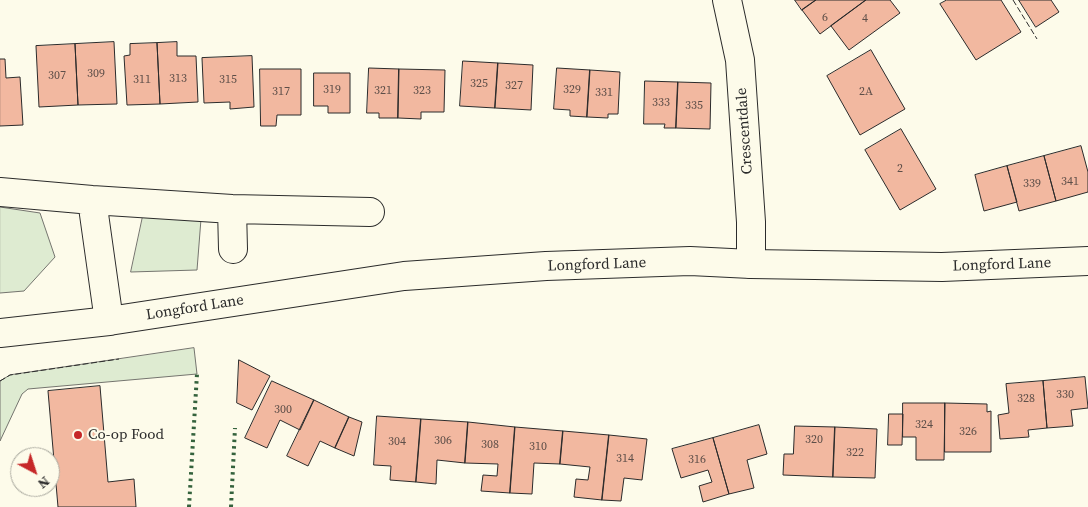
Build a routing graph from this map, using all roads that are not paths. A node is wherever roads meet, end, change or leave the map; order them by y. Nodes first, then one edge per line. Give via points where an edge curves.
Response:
1 (727, 0) edge
2 (0, 192) edge
3 (92, 200) junction
4 (232, 209) junction
5 (370, 212) dead end
6 (233, 249) dead end
7 (1088, 261) edge
8 (751, 264) junction
9 (109, 321) junction
10 (0, 333) edge

1 - 8 street, Crescentdale via 740,60
2 - 3 street
3 - 4 street
3 - 9 street
4 - 5 street
4 - 6 street
7 - 8 street, Longford Lane via 942,267
8 - 9 street, Longford Lane via 690,261 546,266 404,276
9 - 10 street, Longford Lane

